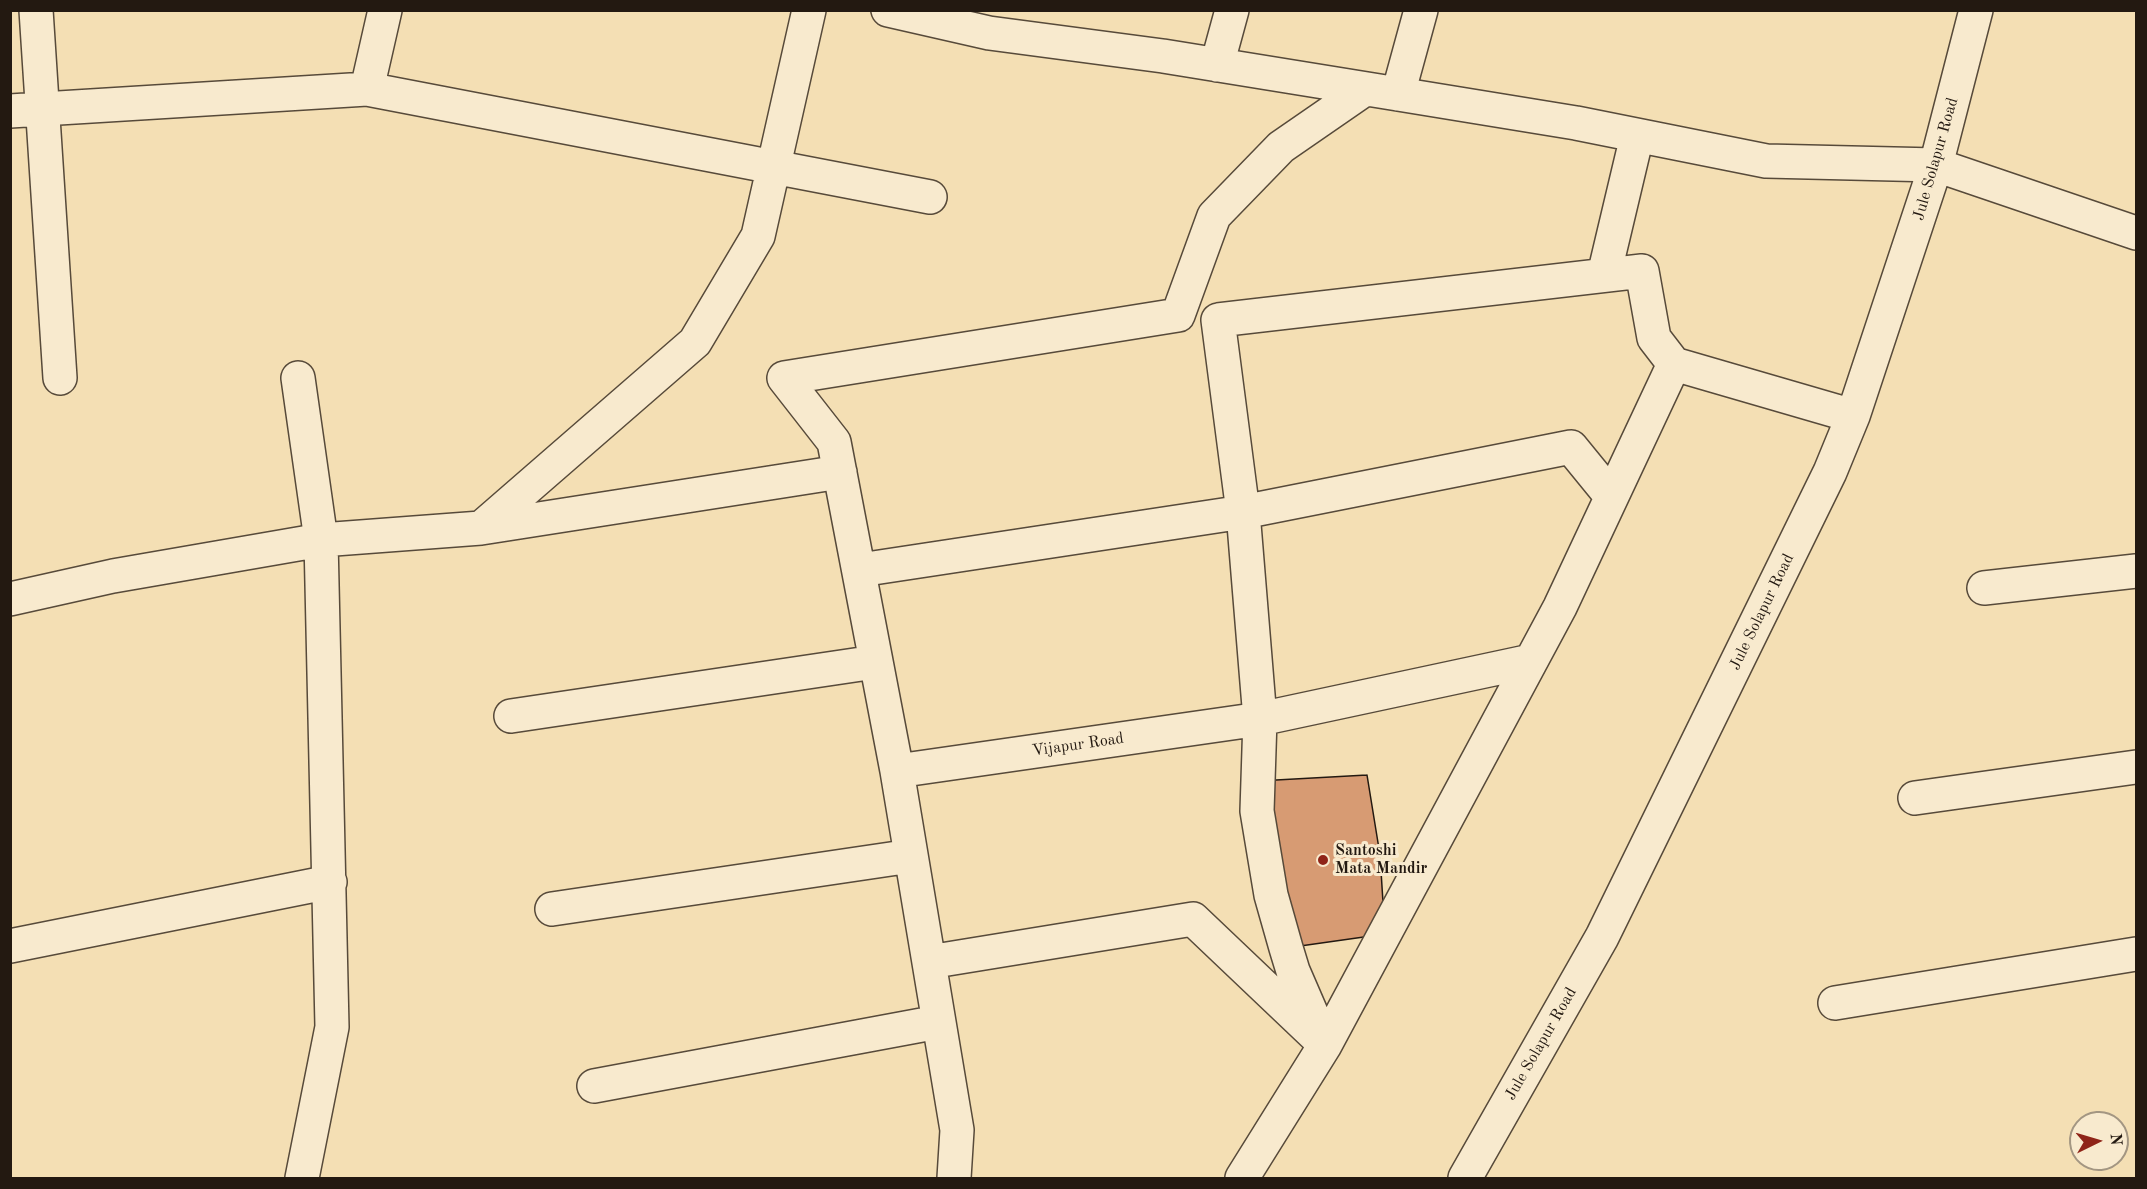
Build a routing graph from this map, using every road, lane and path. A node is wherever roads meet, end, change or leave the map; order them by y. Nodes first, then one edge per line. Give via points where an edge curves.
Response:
1 (36, 10) edge
2 (385, 10) edge
3 (809, 10) edge
4 (888, 10) edge
5 (1232, 10) edge
6 (1421, 10) edge
7 (1976, 10) edge
8 (992, 22) edge
9 (1217, 65) junction
10 (368, 89) junction
11 (1365, 89) junction
12 (1398, 94) junction
13 (42, 108) junction
14 (10, 111) edge
15 (1637, 136) junction
16 (1936, 165) junction
17 (774, 167) junction
18 (930, 197) dead end
19 (2136, 232) edge
20 (1604, 275) junction
21 (1674, 364) junction
22 (60, 378) dead end
23 (298, 378) dead end
24 (1853, 416) junction
25 (840, 472) junction
26 (1611, 496) junction
27 (1243, 512) junction
28 (481, 528) junction
29 (321, 540) junction
30 (860, 570) junction
31 (2136, 571) edge
32 (1984, 588) dead end
33 (10, 599) edge
34 (1531, 661) junction
35 (875, 662) junction
36 (511, 716) dead end
37 (1260, 719) junction
38 (2136, 766) edge
39 (897, 771) junction
40 (1915, 798) dead end
41 (911, 856) junction
42 (330, 882) junction
43 (552, 909) dead end
44 (10, 946) edge
45 (2136, 954) edge
46 (929, 962) junction
47 (1835, 1003) dead end
48 (938, 1022) junction
49 (1325, 1045) junction
50 (594, 1086) dead end
51 (302, 1179) edge
52 (954, 1179) edge
53 (1242, 1179) edge
54 (1465, 1179) edge

1 - 13 street
2 - 10 street
3 - 17 street
4 - 8 street
5 - 9 street
6 - 12 street
7 - 16 street, Jule Solapur Road
8 - 9 street
9 - 11 street
10 - 13 street
10 - 17 street
11 - 12 street
11 - 25 street via 1281,147 1214,216 1178,315 784,378 834,442
12 - 15 street
13 - 14 street
13 - 22 street
15 - 16 street via 1766,161
15 - 20 street
16 - 19 street
16 - 24 street, Jule Solapur Road
17 - 18 street
17 - 28 street via 758,236 695,342
20 - 21 street via 1642,271 1654,338
20 - 27 street via 1218,320
21 - 24 street
21 - 26 street
23 - 29 street
24 - 54 street, Jule Solapur Road via 1830,472 1602,937
25 - 28 street
25 - 30 street
26 - 27 street via 1571,447
26 - 34 street
27 - 30 street
27 - 37 street
28 - 29 street
29 - 33 street via 113,576
29 - 42 street
30 - 35 street
31 - 32 street
34 - 37 street, Vijapur Road
34 - 49 street
35 - 36 street
35 - 39 street
37 - 39 street, Vijapur Road
37 - 49 street via 1257,811 1271,896 1293,971
38 - 40 street
39 - 41 street
41 - 43 street
41 - 46 street
42 - 44 street
42 - 51 street via 332,1027
45 - 47 street
46 - 48 street
46 - 49 street via 1193,919
48 - 50 street
48 - 52 street via 957,1130
49 - 53 street

